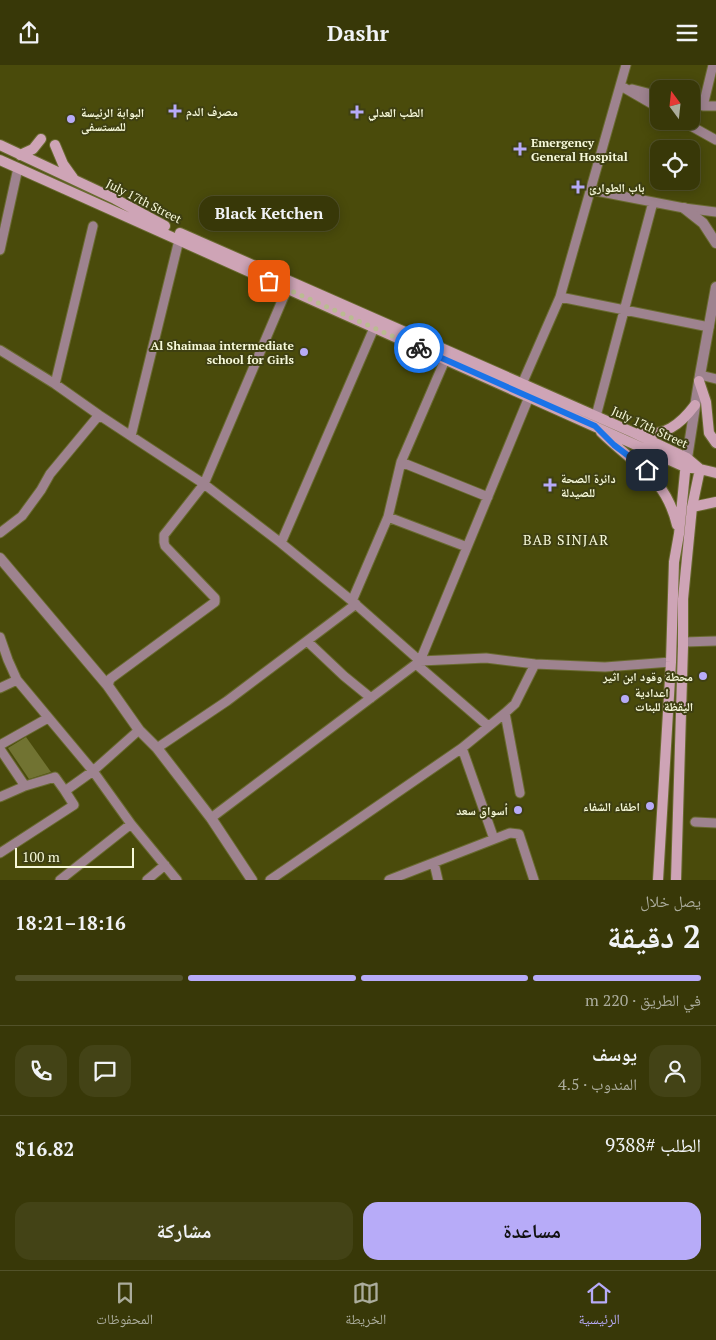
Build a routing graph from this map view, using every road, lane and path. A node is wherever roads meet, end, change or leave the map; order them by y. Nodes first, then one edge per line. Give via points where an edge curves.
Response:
1 (626, 65) edge
2 (713, 65) edge
3 (621, 86) junction
4 (650, 93) edge
5 (650, 103) edge
6 (700, 105) edge
7 (703, 106) junction
8 (716, 106) edge
9 (698, 130) edge
10 (42, 139) dead end
11 (716, 140) edge
12 (0, 145) edge
13 (55, 145) dead end
14 (20, 155) junction
15 (0, 161) edge
16 (18, 168) junction
17 (75, 180) junction
18 (592, 190) junction
19 (653, 202) junction
20 (684, 209) junction
21 (716, 212) edge
22 (93, 226) dead end
23 (179, 240) junction
24 (716, 243) edge
25 (0, 250) edge
26 (716, 287) edge
27 (287, 289) junction
28 (560, 297) junction
29 (715, 301) edge
30 (623, 310) junction
31 (709, 327) junction
32 (374, 328) junction
33 (0, 350) edge
34 (445, 360) junction
35 (699, 378) junction
36 (716, 379) edge
37 (55, 384) junction
38 (522, 384) junction
39 (529, 397) junction
40 (695, 405) junction
41 (99, 415) junction
42 (596, 421) junction
43 (632, 432) junction
44 (132, 435) junction
45 (716, 443) edge
46 (401, 462) junction
47 (686, 463) junction
48 (700, 469) junction
49 (716, 473) edge
50 (204, 484) junction
51 (488, 497) junction
52 (716, 502) edge
53 (692, 507) junction
54 (388, 517) junction
55 (0, 533) edge
56 (679, 534) junction
57 (281, 543) junction
58 (467, 547) junction
59 (0, 557) edge
60 (354, 603) junction
61 (0, 637) edge
62 (307, 641) junction
63 (716, 641) edge
64 (684, 642) junction
65 (670, 662) junction
66 (418, 663) junction
67 (535, 664) junction
68 (17, 680) junction
69 (108, 686) junction
70 (0, 688) edge
71 (371, 698) junction
72 (505, 713) junction
73 (48, 718) junction
74 (488, 726) junction
75 (139, 731) junction
76 (0, 747) edge
77 (462, 747) junction
78 (158, 749) junction
79 (93, 771) junction
80 (25, 786) junction
81 (65, 791) junction
82 (520, 793) dead end
83 (0, 797) edge
84 (211, 818) junction
85 (695, 822) dead end
86 (716, 823) edge
87 (131, 824) junction
88 (494, 839) junction
89 (659, 848) junction
90 (677, 849) junction
91 (0, 853) edge
92 (434, 863) junction
93 (165, 865) junction
94 (60, 880) edge
95 (147, 880) edge
96 (177, 880) edge
97 (252, 880) edge
98 (270, 880) edge
99 (389, 880) edge
100 (438, 880) edge
101 (534, 880) edge
102 (658, 880) edge
103 (676, 880) edge

1 - 3 street
2 - 7 street
3 - 4 street
3 - 5 street
3 - 18 street
6 - 7 street
7 - 8 street
9 - 11 street
10 - 14 main road via 33,149
12 - 14 main road, July 17th Street
13 - 17 main road
14 - 17 main road, July 17th Street
15 - 16 main road, July 17th Street
16 - 23 main road, July 17th Street
16 - 25 street
17 - 38 main road, July 17th Street via 160,224
18 - 19 street
18 - 28 street
19 - 20 street
19 - 30 street
20 - 21 street
20 - 24 street via 703,223
22 - 37 street
23 - 27 main road, July 17th Street
23 - 44 street
26 - 29 street
27 - 32 main road, July 17th Street
27 - 50 street
28 - 30 street
28 - 38 street
29 - 31 street
30 - 31 street
30 - 42 street
31 - 35 street
32 - 34 main road, July 17th Street
32 - 57 street
33 - 37 street
34 - 39 main road, July 17th Street
34 - 46 street
35 - 36 street
35 - 40 street
35 - 45 main road via 706,402 709,433
37 - 41 street
38 - 42 main road, July 17th Street
39 - 42 main road, July 17th Street
39 - 51 street
40 - 43 main road via 683,419 664,432
40 - 47 street
41 - 44 street
41 - 55 street via 50,474 22,516
42 - 43 main road, July 17th Street
42 - 47 main road, July 17th Street
42 - 56 main road via 614,445 656,480 673,511
43 - 47 main road, July 17th Street
44 - 50 street
46 - 51 street
46 - 54 street
47 - 48 main road, July 17th Street
47 - 56 main road
48 - 49 main road, July 17th Street
48 - 53 main road
50 - 57 street
50 - 69 street via 163,539 215,597 215,602 110,679
51 - 58 street
52 - 53 main road
53 - 64 main road via 683,599
54 - 58 street
54 - 60 street
56 - 65 main road via 673,571
57 - 60 street
58 - 66 street
59 - 69 street
60 - 62 street
60 - 66 street
61 - 68 street
62 - 71 street
62 - 78 street
63 - 64 street
64 - 90 main road
65 - 67 street via 605,667
65 - 89 main road
66 - 67 street via 486,658
66 - 71 street
66 - 74 street
67 - 72 street via 515,704
68 - 70 street
68 - 73 street
69 - 75 street
71 - 84 street
72 - 74 street
72 - 82 street
73 - 76 street
73 - 79 street
74 - 77 street
75 - 78 street
75 - 79 street
76 - 80 street
77 - 88 street
77 - 98 street
78 - 84 street
79 - 81 street
79 - 87 street
80 - 81 street via 55,777
80 - 83 street
81 - 91 street via 74,805
84 - 97 street
85 - 86 street
87 - 93 street
87 - 94 street
88 - 92 street
88 - 101 street via 510,833 519,834
89 - 90 main road
89 - 102 main road
90 - 103 main road
92 - 99 street
92 - 100 street
93 - 95 street
93 - 96 street

